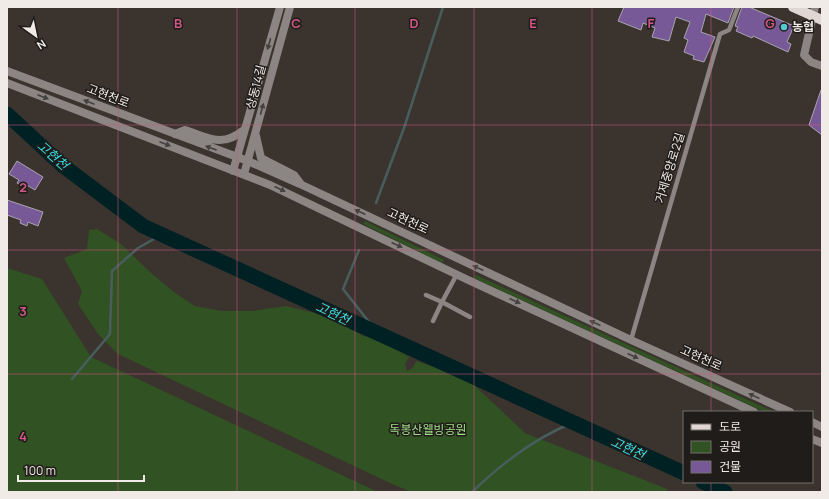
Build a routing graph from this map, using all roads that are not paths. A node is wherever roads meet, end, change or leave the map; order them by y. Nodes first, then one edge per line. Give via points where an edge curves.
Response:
1 (280, 7) edge
2 (290, 7) edge
3 (738, 7) edge
4 (793, 7) edge
5 (817, 14) edge
6 (822, 66) edge
7 (7, 71) edge
8 (7, 83) edge
9 (244, 130) junction
10 (174, 134) junction
11 (255, 134) junction
12 (237, 157) junction
13 (248, 161) junction
14 (233, 171) junction
15 (244, 174) junction
16 (300, 184) junction
17 (457, 274) junction
18 (426, 295) dead end
19 (442, 302) junction
20 (470, 317) dead end
21 (433, 321) dead end
22 (631, 340) junction
23 (752, 411) edge
24 (788, 411) edge
25 (813, 422) edge
26 (822, 427) edge

1 -> 9 street, 상동14길
11 -> 2 street, 상동14길
3 - 22 lane, 거제중앙로2길 via 729,30 720,34
4 - 5 main road
5 - 6 street via 804,55 811,62
10 -> 7 street, 고현천로
8 -> 14 street, 고현천로
9 - 10 street via 232,138 218,141 185,130
9 - 12 street, 상동14길
12 -> 10 street, 고현천로
11 - 13 street, 상동14길
11 - 16 street via 261,158 294,175
12 - 13 street, 고현천로
12 - 14 street, 상동14길
13 - 15 street, 상동14길
13 - 16 street, 고현천로
14 - 15 street, 고현천로
15 -> 17 street, 고현천로
22 -> 16 street, 고현천로
17 - 19 lane
17 -> 23 street, 고현천로
18 - 19 lane
19 - 20 lane
19 - 21 lane
24 -> 22 street, 고현천로
25 - 26 street

